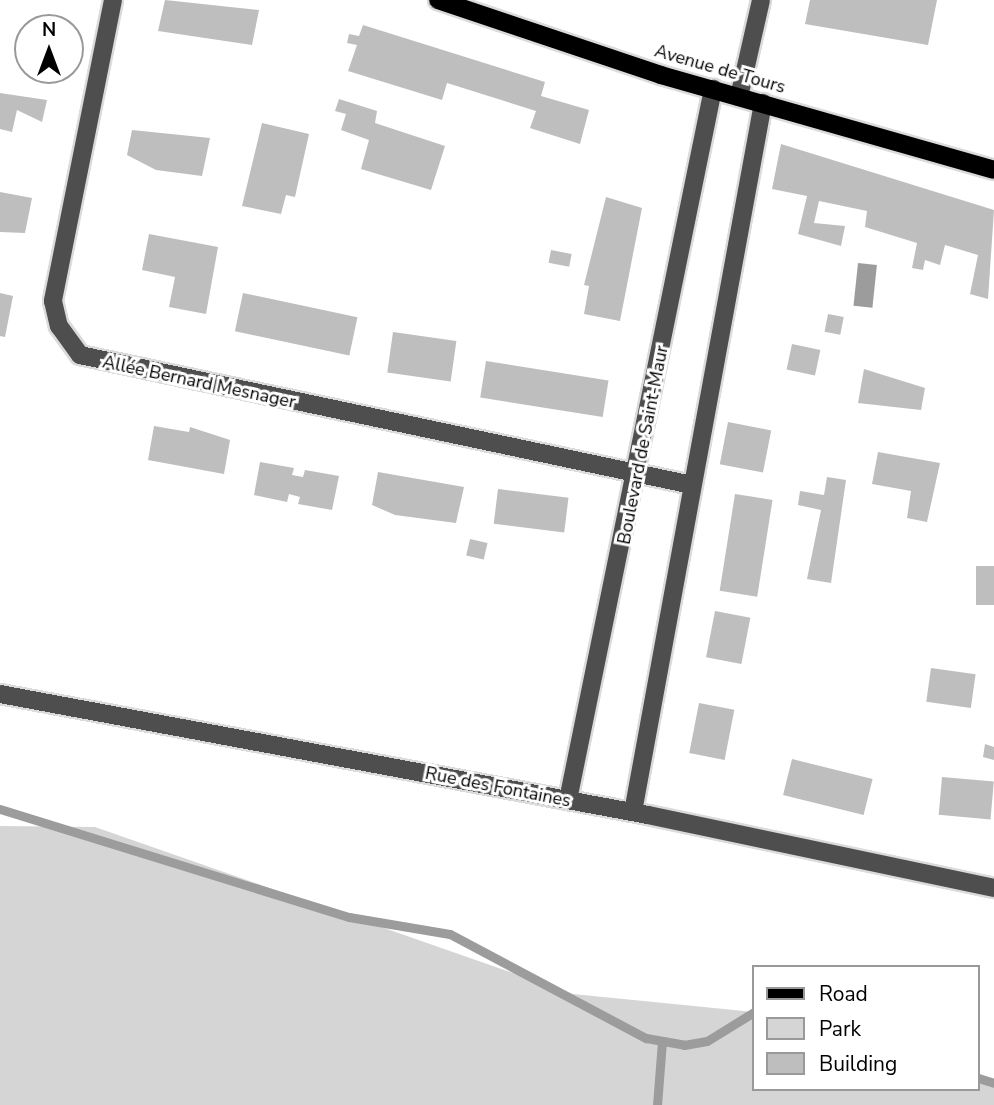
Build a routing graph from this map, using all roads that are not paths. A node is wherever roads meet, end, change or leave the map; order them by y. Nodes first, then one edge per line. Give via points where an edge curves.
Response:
1 (113, 0) edge
2 (438, 0) edge
3 (761, 0) edge
4 (713, 89) junction
5 (739, 97) junction
6 (763, 103) junction
7 (994, 170) edge
8 (639, 473) junction
9 (692, 485) junction
10 (0, 694) edge
11 (568, 800) junction
12 (633, 812) junction
13 (994, 888) edge

1 - 8 street, Allée Bernard Mesnager via 53,301 59,326 80,355
2 - 4 main road, Avenue de Tours
3 - 5 street
4 - 5 main road, Avenue de Tours
4 - 8 street, Boulevard de Saint-Maur
5 - 6 main road, Avenue de Tours
6 - 7 main road, Avenue de Tours
6 - 9 street
8 - 9 street, Allée Bernard Mesnager
8 - 11 street, Boulevard de Saint-Maur
9 - 12 street
10 - 11 street, Rue des Fontaines
11 - 12 street, Rue des Fontaines
12 - 13 street, Rue des Fontaines

